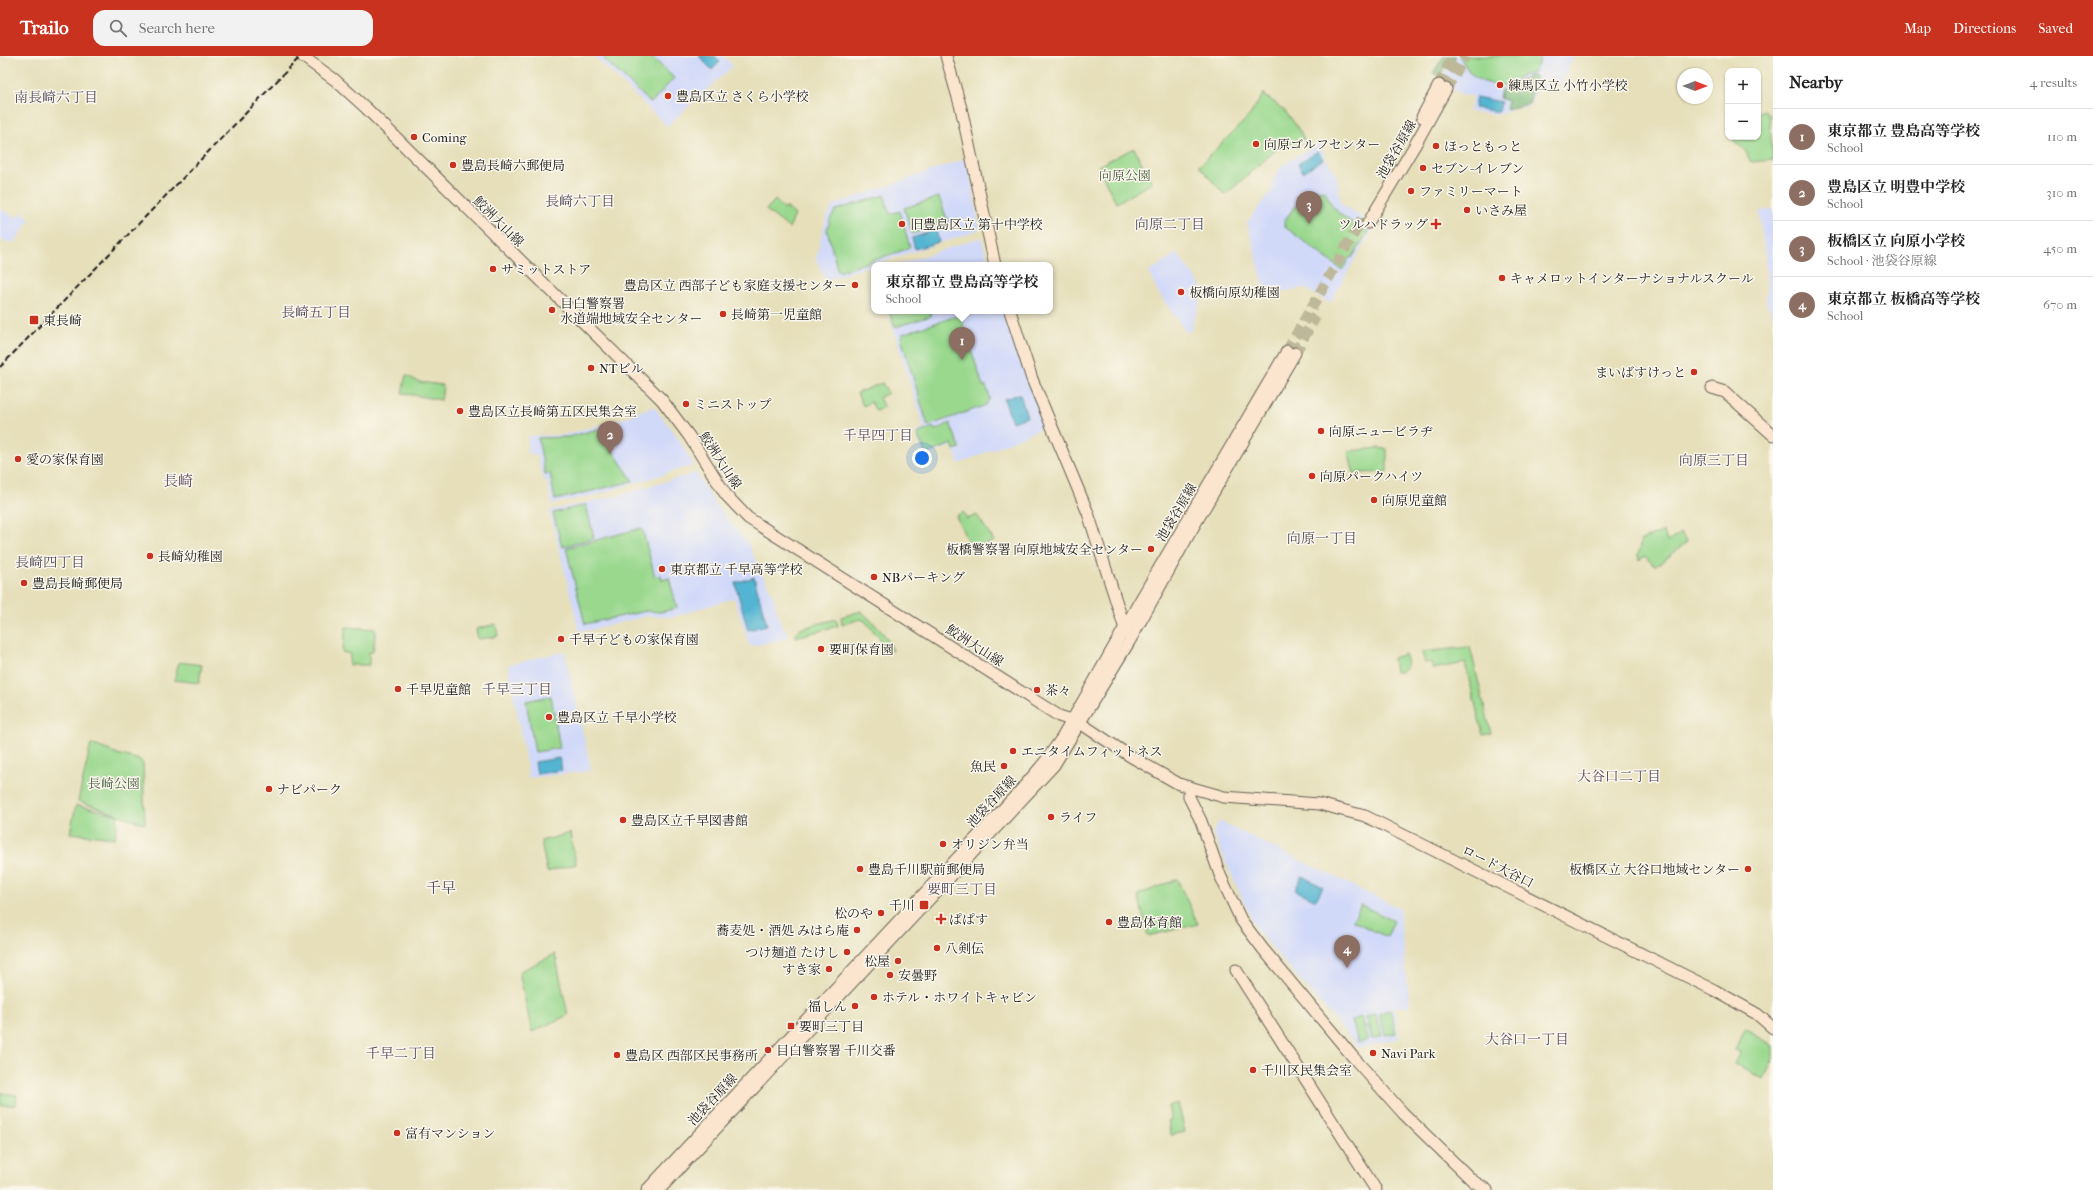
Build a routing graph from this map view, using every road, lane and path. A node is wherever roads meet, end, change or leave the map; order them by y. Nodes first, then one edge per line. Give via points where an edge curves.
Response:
1 (302, 56) edge
2 (946, 56) edge
3 (1443, 87) tunnel mouth
4 (1365, 221) tunnel mouth
5 (993, 262) edge
6 (1011, 314) edge
7 (1712, 388) dead end
8 (1773, 435) edge
9 (1125, 627) junction
10 (1129, 642) junction
11 (1075, 722) junction
12 (1189, 788) junction
13 (1236, 970) dead end
14 (1773, 1028) edge
15 (647, 1190) edge
16 (659, 1190) edge
17 (1376, 1190) edge
18 (1487, 1190) edge

1 - 11 main road, 鮫洲大山線 via 335,80 366,108 662,400 689,436 726,495 748,518 1059,716
2 - 5 main road via 961,108
3 - 4 main road, 池袋谷原線
6 - 9 main road via 1032,379 1088,513
7 - 8 main road via 1725,392
9 - 10 main road
9 - 10 main road, 池袋谷原線 via 1291,352
9 - 11 main road, 池袋谷原線
10 - 11 main road, 池袋谷原線
11 - 12 main road, 鮫洲大山線
11 - 15 main road, 池袋谷原線 via 1020,791
11 - 16 main road, 池袋谷原線 via 1065,749 1046,775
12 - 14 main road, ロード大谷口 via 1224,797 1319,804 1366,816 1714,990 1757,1014
12 - 18 main road via 1189,797 1201,821 1220,875 1241,920 1262,949 1403,1113 1473,1181
13 - 17 main road

